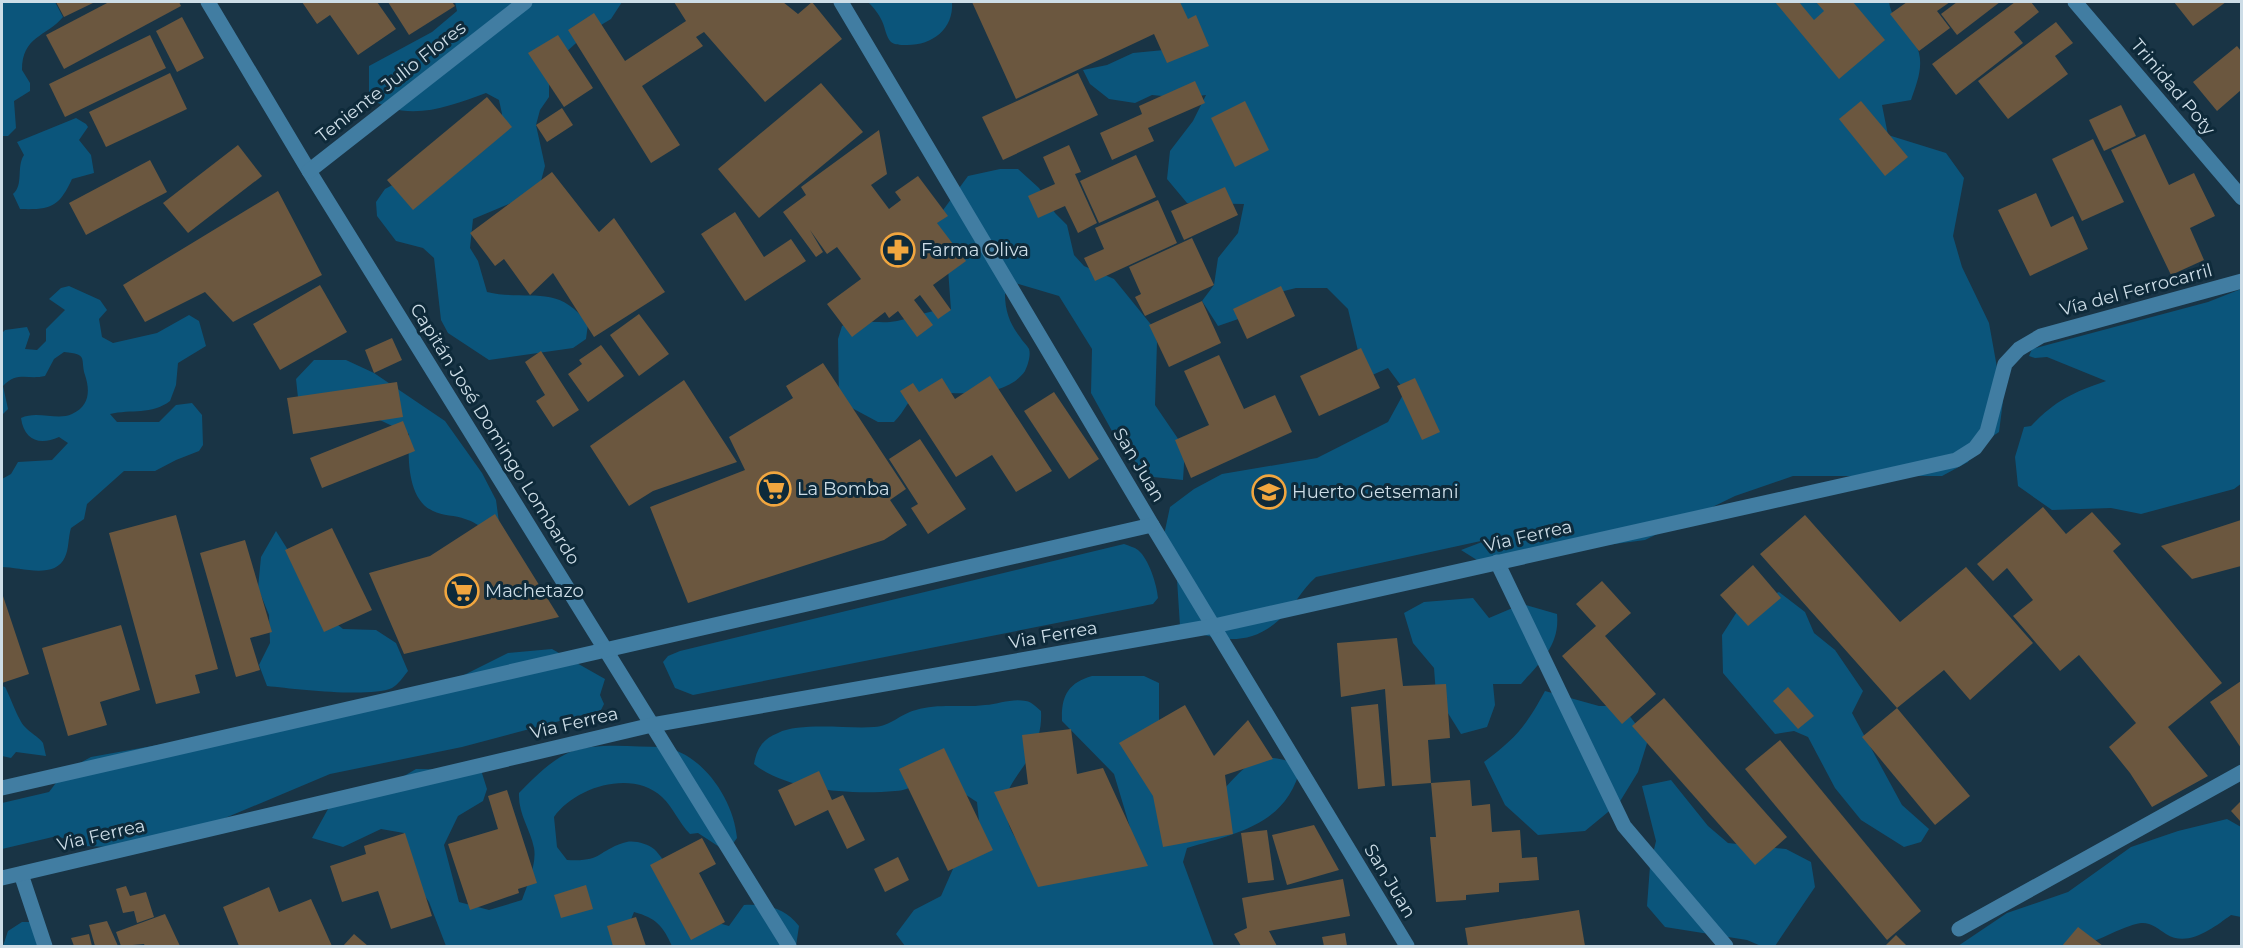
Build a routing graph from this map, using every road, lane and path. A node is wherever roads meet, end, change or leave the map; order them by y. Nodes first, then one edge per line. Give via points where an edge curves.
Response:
1 (208, 2) edge
2 (525, 2) edge
3 (841, 2) edge
4 (2075, 2) edge
5 (309, 171) junction
6 (2241, 198) edge
7 (2241, 280) edge
8 (2040, 336) joint
9 (1152, 525) junction
10 (1497, 562) junction
11 (1214, 627) junction
12 (606, 650) junction
13 (652, 725) junction
14 (2241, 772) edge
15 (2, 788) edge
16 (21, 874) junction
17 (2, 878) edge
18 (1959, 929) dead end
19 (45, 946) edge
20 (789, 946) edge
21 (1407, 946) edge
22 (1726, 946) edge

1 - 5 street, Capitán José Domingo Lombardo
2 - 5 street, Teniente Julio Flores
3 - 9 street, San Juan
4 - 6 street, Trinidad Poty
5 - 12 street, Capitán José Domingo Lombardo
7 - 8 street, Vía del Ferrocarril
8 - 10 street, Via Ferrea via 2005,364 1987,432 1975,448 1956,460
9 - 11 street, San Juan
9 - 12 street
10 - 11 street, Via Ferrea
10 - 22 street via 1624,826
11 - 13 street, Via Ferrea
11 - 21 street, San Juan
12 - 13 street, Capitán José Domingo Lombardo
12 - 15 street
13 - 16 street, Via Ferrea
13 - 20 street, Capitán José Domingo Lombardo
14 - 18 street
16 - 17 street, Via Ferrea
16 - 19 street

